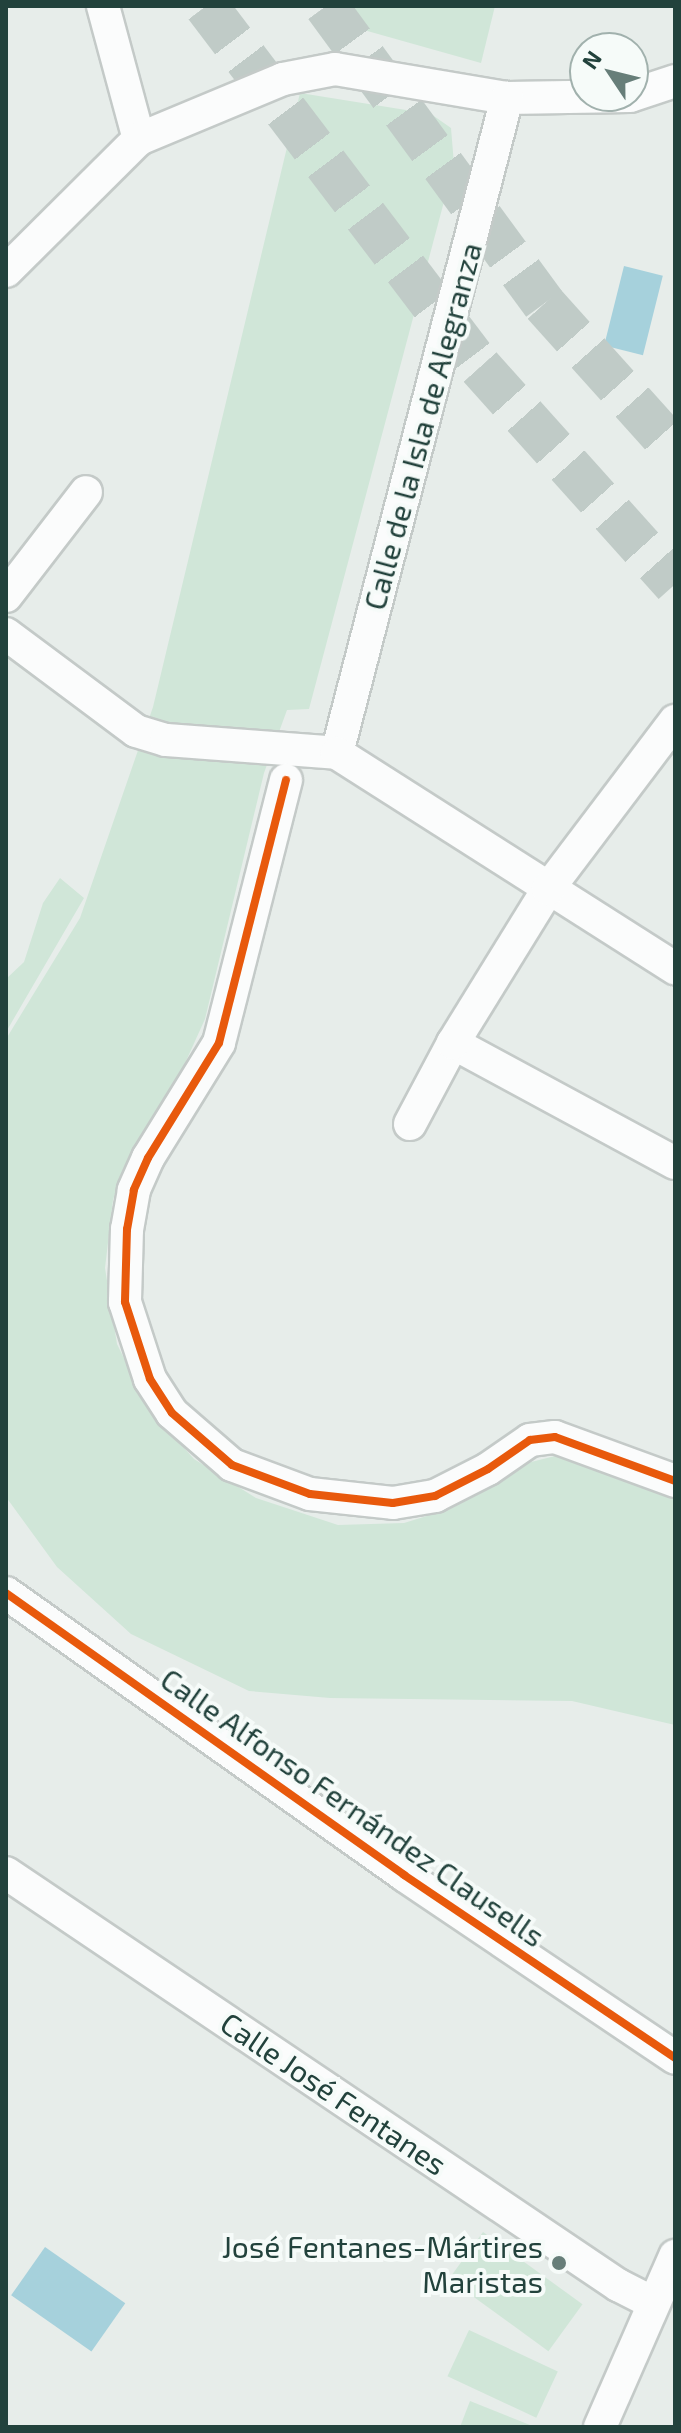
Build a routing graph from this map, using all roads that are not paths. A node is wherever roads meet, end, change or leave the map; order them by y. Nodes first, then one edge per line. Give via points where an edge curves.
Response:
1 (103, 6) edge
2 (675, 81) edge
3 (649, 90) edge
4 (569, 97) edge
5 (507, 98) junction
6 (139, 139) junction
7 (6, 271) edge
8 (86, 492) dead end
9 (6, 596) edge
10 (6, 634) edge
11 (675, 721) edge
12 (337, 753) junction
13 (286, 780) dead end
14 (548, 889) junction
15 (675, 968) edge
16 (453, 1043) junction
17 (410, 1124) dead end
18 (675, 1163) edge
19 (675, 1481) edge
20 (12, 1592) edge
21 (9, 1882) edge
22 (675, 2058) edge
23 (675, 2256) edge
24 (653, 2303) junction
25 (600, 2427) edge

1 - 6 street
2 - 3 street
4 - 5 street
5 - 6 street via 335,69 283,79
5 - 12 street, Calle de la Isla de Alegranza
6 - 7 street
8 - 9 street
10 - 12 street via 136,731 166,740
11 - 14 street
12 - 14 street
13 - 19 street via 219,1043 134,1190 125,1302 150,1379 172,1413 232,1465 310,1494 393,1503 435,1496 530,1440 555,1437
14 - 15 street
14 - 16 street
16 - 17 street
16 - 18 street
20 - 22 street, Calle Alfonso Fernández Clausells via 404,1875
21 - 24 street, Calle José Fentanes via 618,2285
23 - 24 street
24 - 25 street

